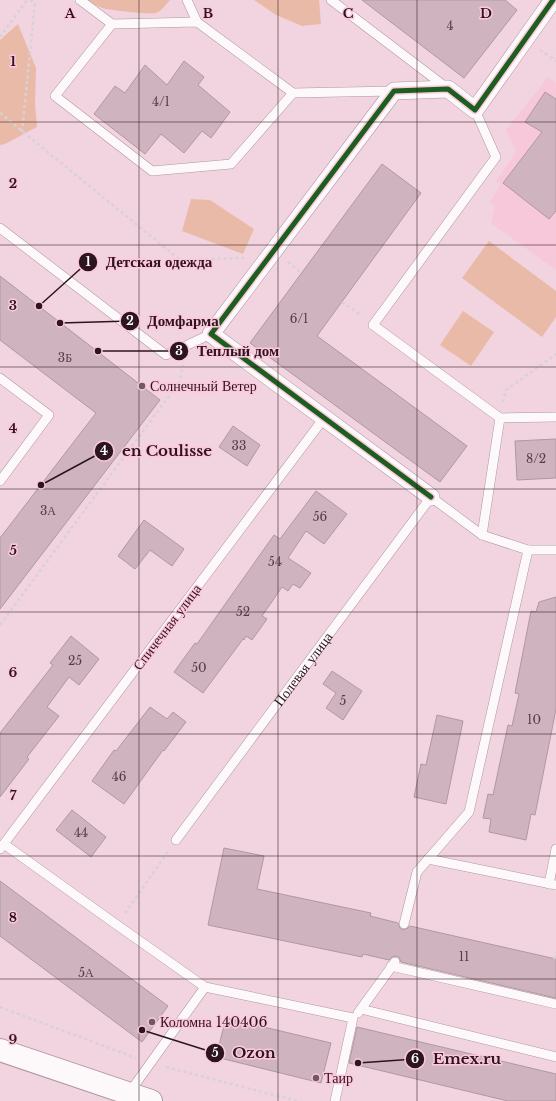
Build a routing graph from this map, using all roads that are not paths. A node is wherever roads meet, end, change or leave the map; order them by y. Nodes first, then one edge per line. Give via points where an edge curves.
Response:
1 (80, 0) edge
2 (187, 0) edge
3 (331, 0) edge
4 (553, 0) edge
5 (197, 22) junction
6 (112, 24) junction
7 (448, 89) junction
8 (394, 90) junction
9 (293, 93) junction
10 (475, 110) junction
11 (0, 228) edge
12 (211, 334) junction
13 (0, 378) edge
14 (556, 417) edge
15 (324, 418) junction
16 (500, 418) junction
17 (0, 481) edge
18 (431, 497) junction
19 (482, 535) junction
20 (528, 550) junction
21 (556, 550) edge
22 (176, 840) road end
23 (2, 846) edge
24 (556, 849) edge
25 (428, 859) junction
26 (552, 884) edge
27 (404, 924) dead end
28 (205, 987) junction
29 (556, 1004) edge
30 (361, 1009) junction
31 (353, 1018) junction
32 (0, 1050) edge
33 (556, 1057) edge
34 (128, 1098) edge
35 (151, 1101) edge
36 (335, 1101) edge

1 - 6 lane
2 - 5 lane
3 - 7 lane
4 - 10 street
5 - 6 lane
5 - 9 lane
6 - 9 lane via 55,96 152,171 231,164
7 - 8 street
7 - 10 street
8 - 9 lane
8 - 12 street
10 - 16 lane via 496,157 373,325
11 - 12 lane via 166,355
12 - 15 street
13 - 17 lane via 49,415
14 - 16 lane
15 - 18 street
15 - 23 lane, Спичечная улица
16 - 19 lane
18 - 19 lane
18 - 22 lane, Полевая улица
19 - 20 lane
20 - 21 lane
20 - 25 lane via 469,812
23 - 28 lane
24 - 26 lane
25 - 26 lane
25 - 27 lane via 417,872
28 - 31 lane
28 - 34 lane
29 - 30 lane via 393,964
30 - 31 lane
30 - 33 lane
31 - 36 lane
32 - 34 main road
34 - 35 main road

